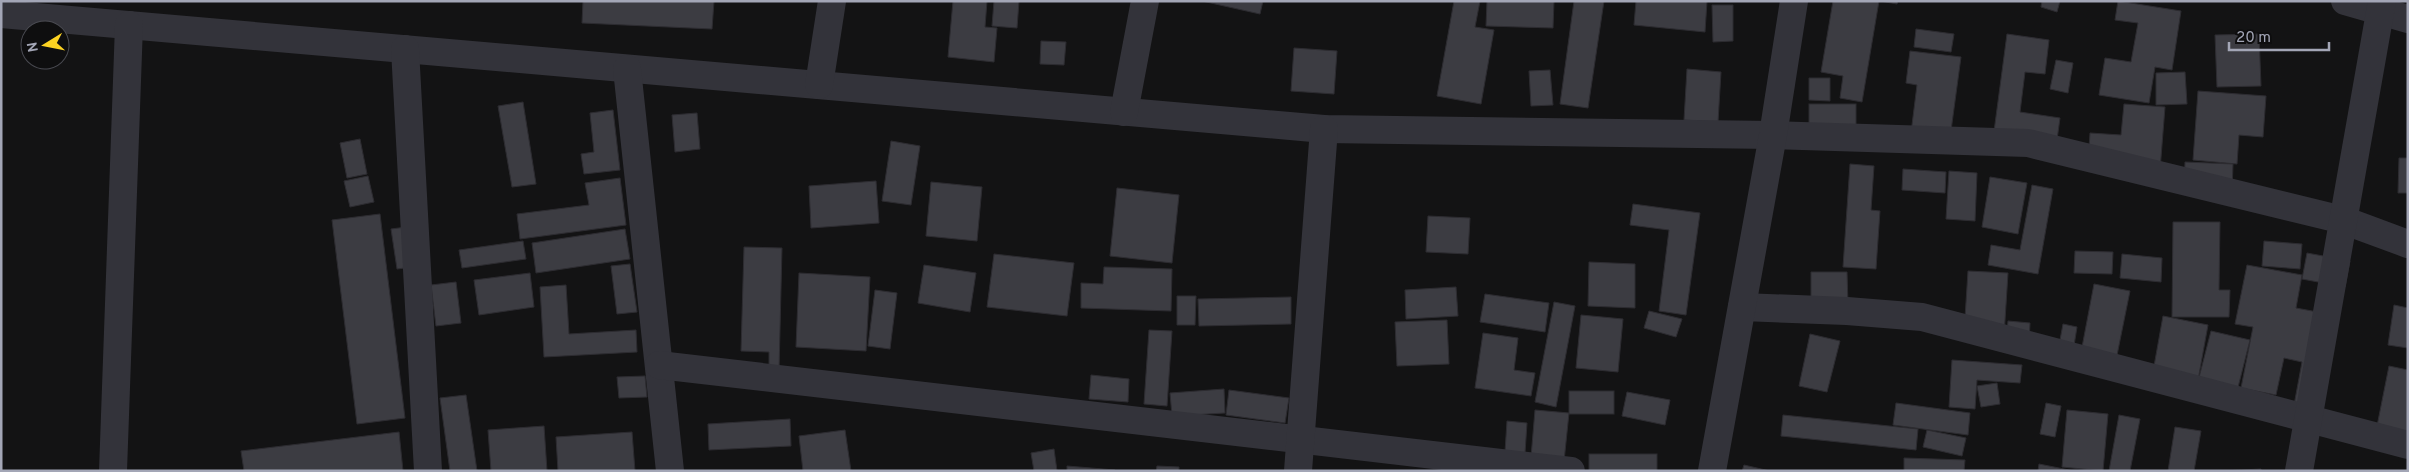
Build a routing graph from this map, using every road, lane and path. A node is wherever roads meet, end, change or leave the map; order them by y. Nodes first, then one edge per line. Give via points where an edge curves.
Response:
1 (832, 1) edge
2 (1145, 1) edge
3 (1794, 1) edge
4 (2345, 1) edge
5 (2381, 6) edge
6 (1, 14) edge
7 (2408, 19) edge
8 (129, 25) junction
9 (405, 49) junction
10 (627, 68) junction
11 (820, 85) junction
12 (1124, 112) junction
13 (1324, 129) junction
14 (1773, 135) junction
15 (2343, 220) junction
16 (2408, 244) edge
17 (1742, 307) junction
18 (659, 365) junction
19 (2308, 419) junction
20 (1300, 439) junction
21 (2408, 445) edge
22 (113, 471) edge
23 (428, 471) edge
24 (670, 471) edge
25 (1298, 471) edge
26 (1571, 471) edge
27 (1712, 471) edge
28 (2299, 471) edge

1 - 11 street
2 - 12 street
3 - 14 street
4 - 5 street
5 - 7 street
5 - 15 street
6 - 8 street
8 - 9 street
8 - 22 street
9 - 10 street
9 - 23 street
10 - 11 street
10 - 18 street
11 - 12 street
12 - 13 street
13 - 14 street
13 - 20 street
14 - 15 street via 2028,144
14 - 17 street
15 - 16 street
15 - 19 street
17 - 19 street via 1922,317
17 - 27 street
18 - 20 street
18 - 24 street
19 - 21 street
19 - 28 street
20 - 25 street
20 - 26 street

